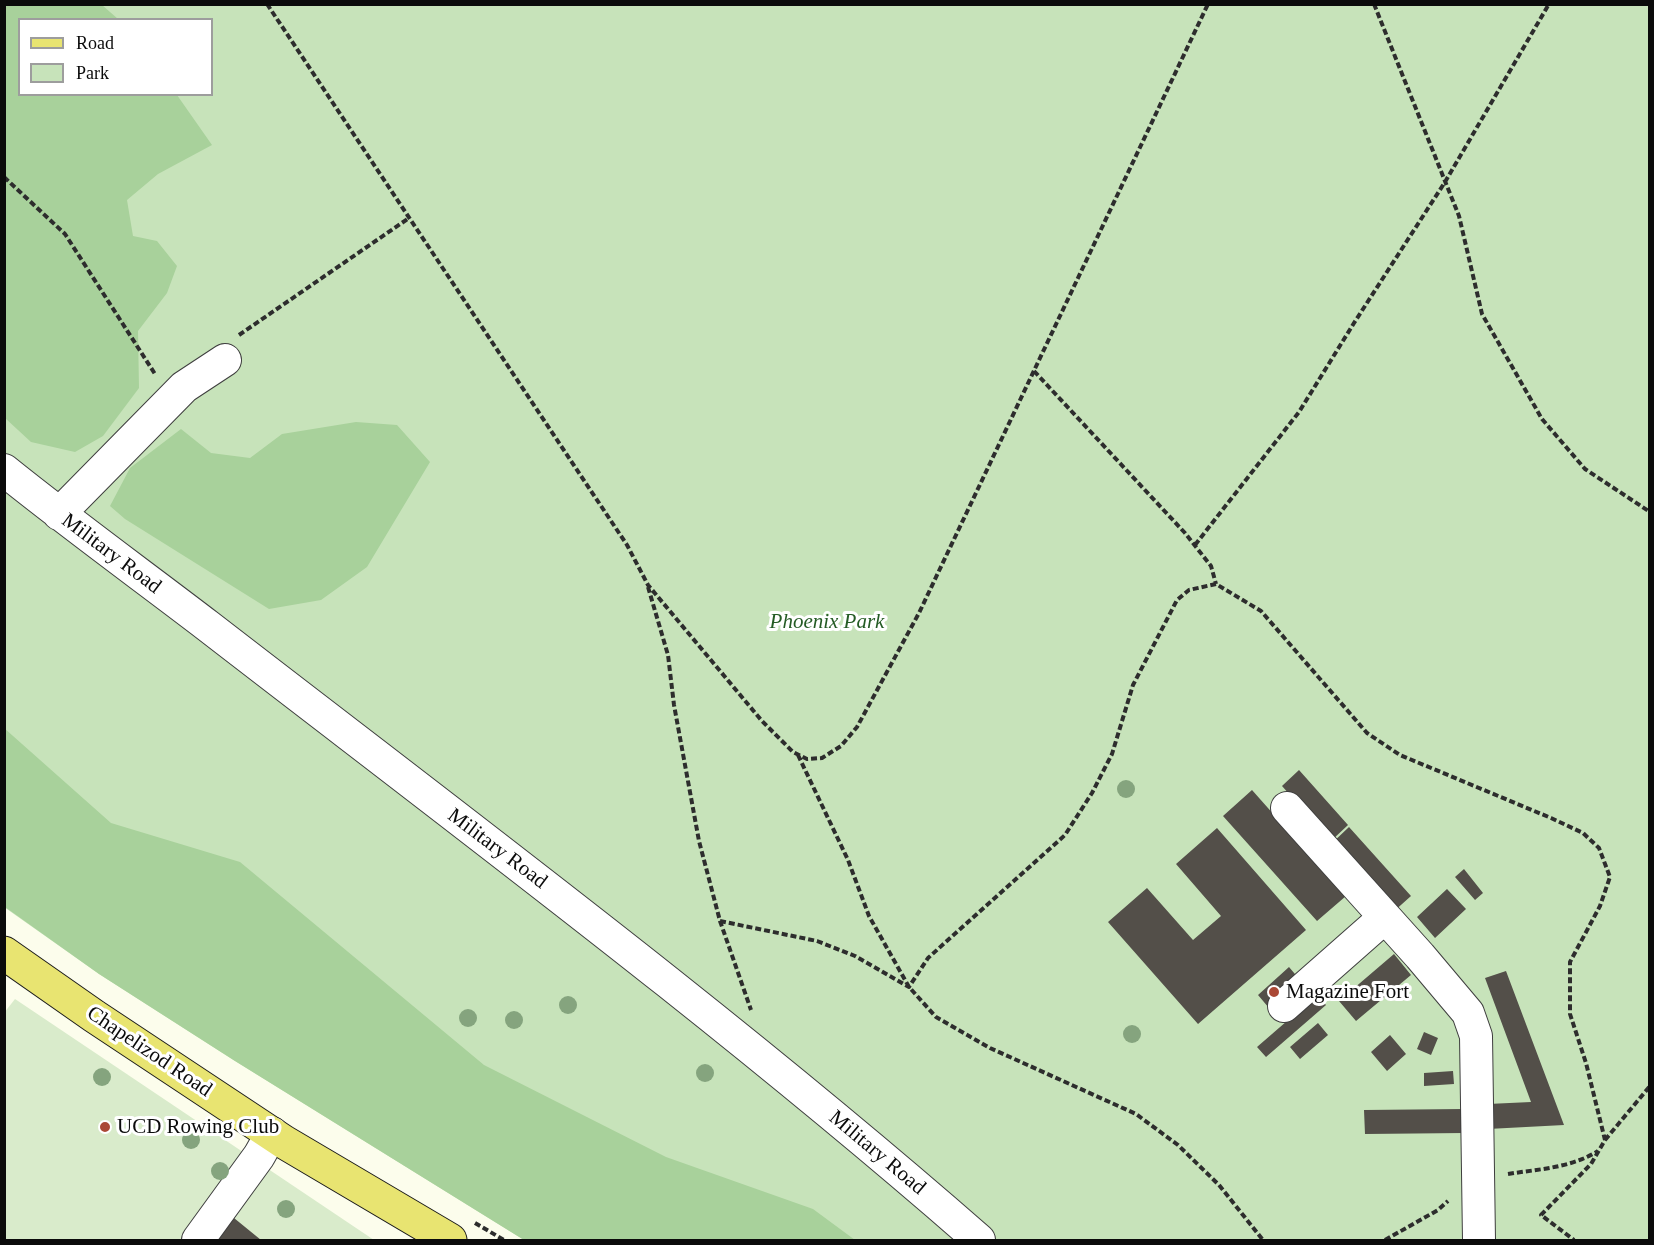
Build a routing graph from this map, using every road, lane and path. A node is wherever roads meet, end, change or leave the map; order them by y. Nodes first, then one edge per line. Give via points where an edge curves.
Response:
1 (267, 4) edge
2 (1208, 4) edge
3 (1374, 4) edge
4 (1549, 4) edge
5 (4, 177) edge
6 (1445, 182) junction
7 (409, 218) junction
8 (230, 349) joint
9 (1034, 371) junction
10 (172, 400) junction
11 (4, 470) edge
12 (1650, 512) edge
13 (59, 514) junction
14 (1195, 545) junction
15 (1216, 584) dead end
16 (648, 585) junction
17 (798, 755) junction
18 (1287, 808) dead end
19 (1385, 917) junction
20 (720, 921) junction
21 (4, 953) edge
22 (909, 987) junction
23 (1284, 1006) dead end
24 (760, 1056) junction
25 (1650, 1086) edge
26 (272, 1134) junction
27 (1605, 1140) dead end
28 (1541, 1215) dead end
29 (198, 1240) edge
30 (450, 1240) edge
31 (980, 1240) edge
32 (1263, 1240) edge
33 (1479, 1240) edge
34 (1574, 1240) edge

1 - 7 path
2 - 9 path
3 - 6 path
4 - 6 path
5 - 10 path via 64,234
6 - 12 path via 1458,216 1482,314 1542,419 1586,469
6 - 14 path via 1299,412
7 - 8 path
7 - 16 path via 627,545
8 - 10 street
9 - 14 path
9 - 17 path via 919,613 857,727 841,746 822,758
10 - 13 street
11 - 13 street, Military Road
13 - 24 street, Military Road via 593,923
14 - 15 path via 1211,566
16 - 17 path via 762,720
16 - 20 path via 668,656 699,841
17 - 22 path via 848,860 869,916
18 - 19 street
19 - 23 street
19 - 33 street via 1468,1013 1476,1036
20 - 22 path via 817,941 855,956
20 - 24 path via 764,1046
21 - 26 main road, Chapelizod Road
22 - 32 path via 936,1017 990,1048 1136,1114 1178,1145 1219,1185
24 - 31 street, Military Road
25 - 27 path
26 - 29 street
26 - 30 main road, Chapelizod Road
28 - 34 path

